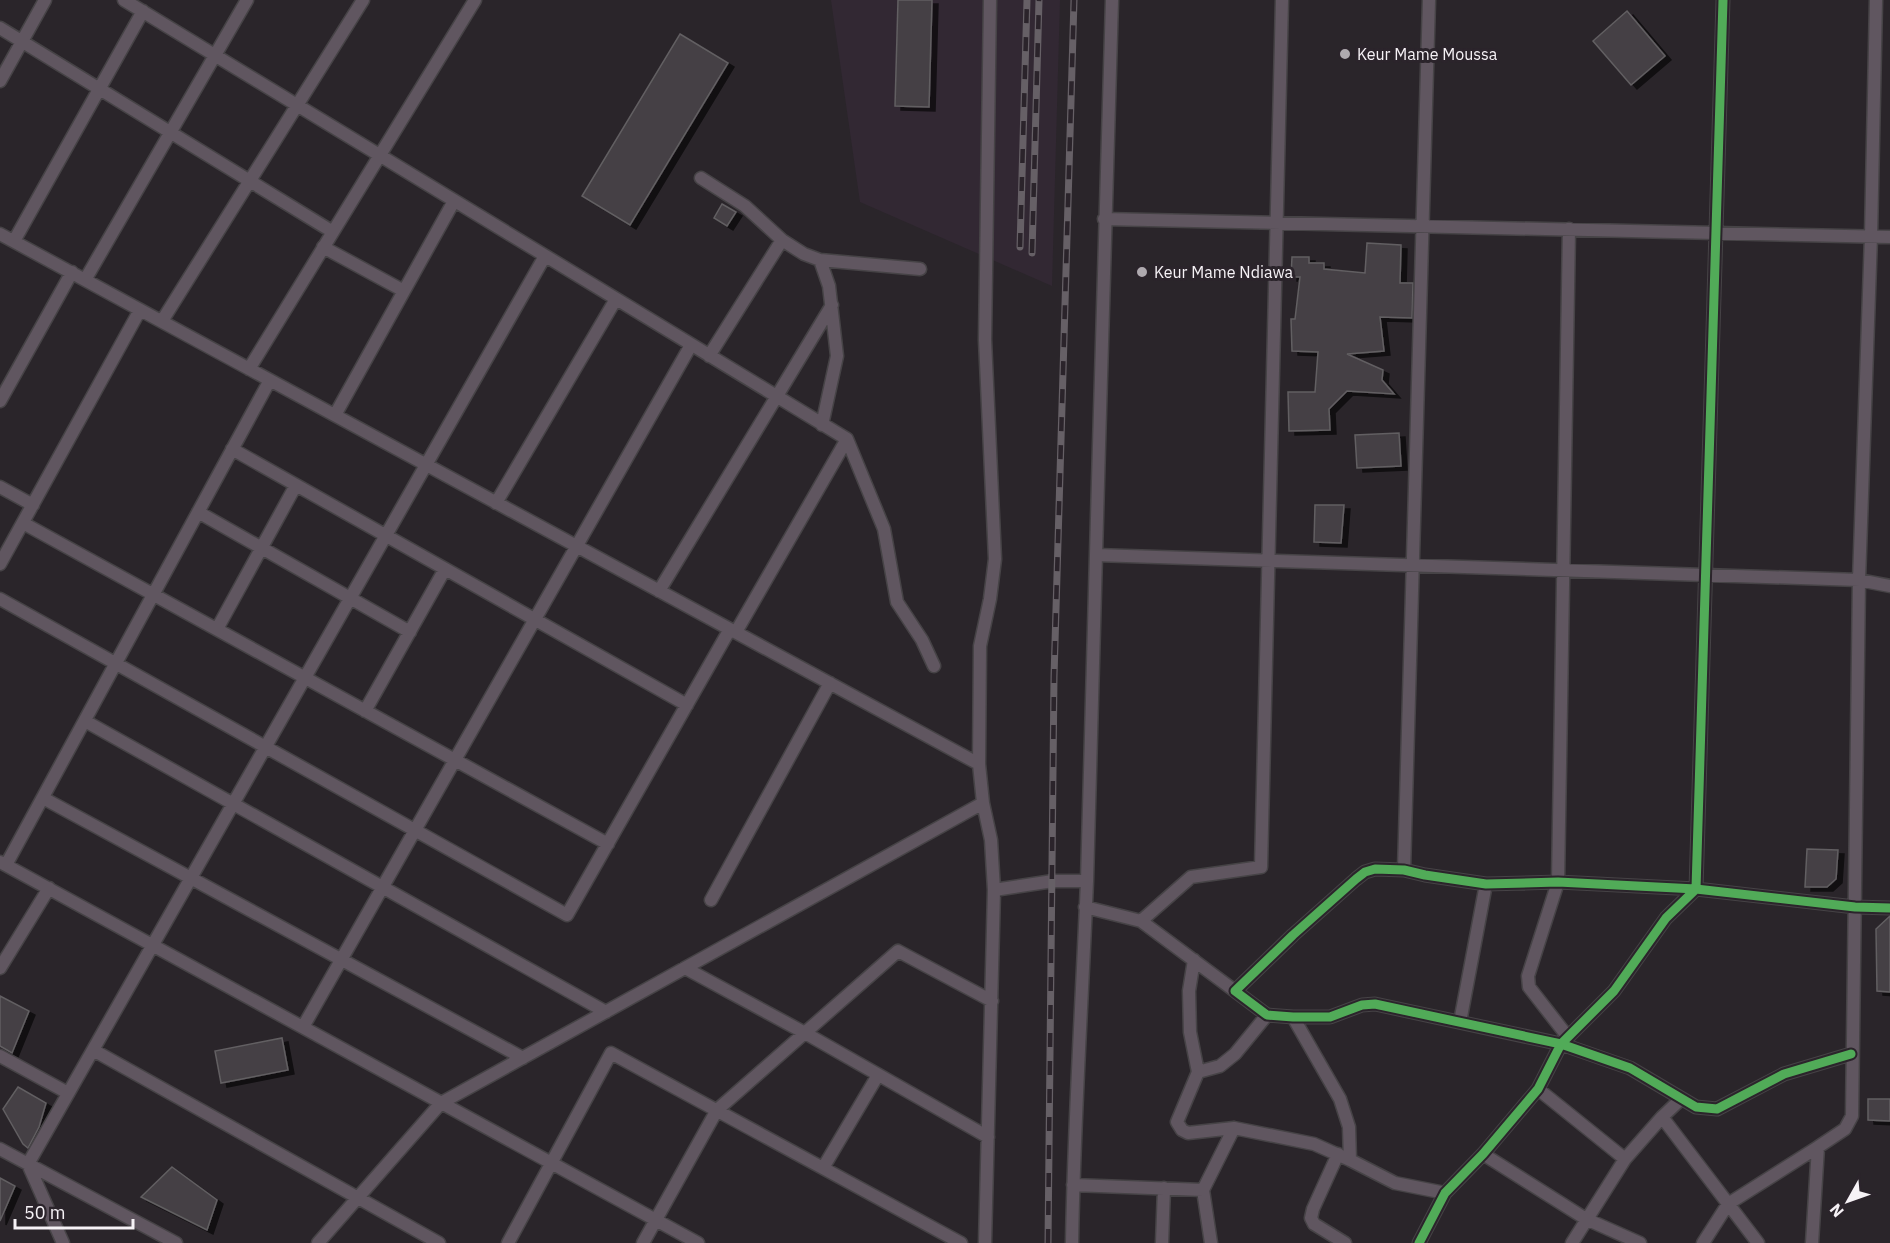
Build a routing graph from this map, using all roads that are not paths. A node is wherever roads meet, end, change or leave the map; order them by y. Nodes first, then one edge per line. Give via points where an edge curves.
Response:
1 (45, 0) edge
2 (124, 0) edge
3 (247, 0) edge
4 (363, 0) edge
5 (475, 0) edge
6 (990, 0) edge
7 (1112, 0) edge
8 (1282, 0) edge
9 (1429, 0) edge
10 (1723, 0) edge
11 (1876, 0) edge
12 (143, 11) junction
13 (0, 28) edge
14 (22, 42) junction
15 (215, 55) junction
16 (0, 81) edge
17 (99, 89) junction
18 (297, 105) junction
19 (170, 132) junction
20 (380, 156) junction
21 (701, 177) dead end
22 (250, 181) junction
23 (454, 201) junction
24 (1104, 219) junction
25 (1277, 223) junction
26 (1423, 226) junction
27 (1569, 230) junction
28 (333, 232) junction
29 (1716, 233) junction
30 (0, 234) edge
31 (1870, 236) junction
32 (1890, 237) edge
33 (782, 240) junction
34 (14, 241) junction
35 (323, 247) junction
36 (545, 256) junction
37 (820, 260) junction
38 (920, 269) dead end
39 (72, 272) junction
40 (85, 280) junction
41 (404, 291) junction
42 (616, 299) junction
43 (832, 305) junction
44 (140, 310) junction
45 (162, 321) junction
46 (691, 345) junction
47 (710, 356) junction
48 (249, 369) junction
49 (270, 380) junction
50 (777, 397) junction
51 (0, 401) edge
52 (335, 415) junction
53 (822, 425) junction
54 (847, 440) junction
55 (232, 449) junction
56 (426, 464) junction
57 (296, 485) junction
58 (0, 487) edge
59 (496, 503) junction
60 (33, 505) junction
61 (198, 512) junction
62 (23, 523) junction
63 (386, 536) junction
64 (576, 546) junction
65 (262, 548) junction
66 (1096, 555) junction
67 (1268, 561) junction
68 (0, 564) edge
69 (1413, 565) junction
70 (445, 569) junction
71 (1563, 570) junction
72 (1706, 575) junction
73 (1859, 580) junction
74 (1890, 586) edge
75 (659, 591) junction
76 (153, 594) junction
77 (0, 598) edge
78 (350, 598) junction
79 (534, 620) junction
80 (217, 629) junction
81 (733, 631) junction
82 (410, 632) junction
83 (116, 663) junction
84 (934, 666) dead end
85 (304, 678) junction
86 (830, 683) junction
87 (687, 705) junction
88 (365, 711) junction
89 (85, 720) junction
90 (266, 747) junction
91 (455, 760) junction
92 (979, 764) junction
93 (43, 798) junction
94 (983, 803) junction
95 (233, 804) junction
96 (415, 830) junction
97 (608, 844) junction
98 (3, 863) edge
99 (1404, 870) junction
100 (190, 878) junction
101 (1087, 881) junction
102 (1558, 882) junction
103 (1486, 884) junction
104 (382, 887) junction
105 (49, 888) junction
106 (1696, 889) junction
107 (994, 890) junction
108 (711, 900) dead end
109 (1085, 907) junction
110 (1855, 907) junction
111 (1890, 908) edge
112 (1141, 921) junction
113 (153, 945) junction
114 (341, 960) junction
115 (1194, 960) junction
116 (0, 968) edge
117 (684, 968) junction
118 (1235, 991) junction
119 (992, 1001) junction
120 (606, 1012) junction
121 (1267, 1015) junction
122 (1293, 1017) junction
123 (1460, 1022) junction
124 (303, 1027) junction
125 (805, 1033) junction
126 (1564, 1040) junction
127 (93, 1050) junction
128 (1851, 1054) junction
129 (0, 1056) edge
130 (523, 1058) junction
131 (1198, 1072) junction
132 (878, 1074) junction
133 (1538, 1089) junction
134 (68, 1093) junction
135 (1681, 1099) junction
136 (441, 1103) junction
137 (717, 1110) junction
138 (1662, 1117) junction
139 (1234, 1128) junction
140 (988, 1137) junction
141 (1818, 1147) junction
142 (0, 1149) edge
143 (1338, 1154) junction
144 (1483, 1154) junction
145 (1625, 1159) junction
146 (1350, 1160) junction
147 (551, 1163) junction
148 (28, 1164) junction
149 (823, 1168) junction
150 (1073, 1185) junction
151 (1164, 1188) junction
152 (1203, 1190) junction
153 (1445, 1193) junction
154 (358, 1197) junction
155 (1728, 1204) junction
156 (656, 1220) junction
157 (1586, 1220) junction
158 (63, 1243) edge
159 (176, 1243) edge
160 (318, 1243) edge
161 (439, 1243) edge
162 (508, 1243) edge
163 (643, 1243) edge
164 (698, 1243) edge
165 (961, 1243) edge
166 (985, 1243) edge
167 (1072, 1243) edge
168 (1162, 1243) edge
169 (1211, 1243) edge
170 (1346, 1243) edge
171 (1419, 1243) edge
172 (1572, 1243) edge
173 (1640, 1243) edge
174 (1703, 1243) edge
175 (1758, 1243) edge
176 (1812, 1243) edge

1 - 14 street
2 - 12 street
3 - 15 street
4 - 18 street
5 - 20 street
6 - 92 street via 985,308 995,559 980,646
7 - 24 street
8 - 25 street
9 - 26 street
10 - 29 street
11 - 31 street
12 - 15 street
12 - 17 street
13 - 14 street
14 - 16 street
14 - 17 street
15 - 18 street
15 - 19 street
17 - 19 street
17 - 34 street
18 - 20 street
18 - 22 street
19 - 22 street
19 - 40 street
20 - 23 street
20 - 28 street
21 - 33 street via 745,206
22 - 28 street
22 - 45 street
23 - 36 street
23 - 41 street
24 - 25 street
24 - 66 street
25 - 26 street
25 - 67 street
26 - 27 street
26 - 69 street
27 - 29 street
27 - 71 street
28 - 35 street
29 - 31 street
29 - 72 street
30 - 34 street
31 - 32 street
31 - 73 street
33 - 37 street via 804,255
33 - 47 street
34 - 39 street
35 - 41 street
35 - 48 street
36 - 42 street
36 - 56 street
37 - 38 street
37 - 43 street
39 - 40 street
39 - 51 street
40 - 44 street
41 - 52 street
42 - 46 street
42 - 59 street
43 - 50 street
43 - 53 street via 837,356
44 - 45 street
44 - 60 street
45 - 48 street
46 - 47 street
46 - 64 street
47 - 50 street
48 - 49 street
49 - 52 street
49 - 55 street
50 - 53 street
50 - 75 street
52 - 56 street
53 - 54 street
54 - 81 street
54 - 84 street via 884,529 897,602
55 - 57 street
55 - 61 street
56 - 59 street
56 - 63 street
57 - 63 street
57 - 65 street
58 - 60 street
59 - 64 street
60 - 62 street
61 - 65 street
61 - 76 street
62 - 68 street
62 - 76 street
63 - 70 street
63 - 78 street
64 - 75 street
64 - 79 street
65 - 78 street
65 - 80 street
66 - 67 street
66 - 101 street
67 - 69 street
67 - 112 street via 1261,867 1191,877
69 - 71 street
69 - 99 street
70 - 79 street
70 - 82 street
71 - 72 street
71 - 102 street
72 - 73 street
72 - 106 street
73 - 74 street
73 - 110 street
75 - 81 street
76 - 80 street
76 - 83 street
77 - 83 street
78 - 82 street
78 - 85 street
79 - 87 street
79 - 91 street
80 - 85 street
81 - 86 street
81 - 87 street
82 - 88 street
83 - 89 street
83 - 90 street
85 - 88 street
85 - 90 street
86 - 92 street
86 - 108 street
87 - 97 street
88 - 91 street
89 - 93 street
89 - 95 street
90 - 95 street
90 - 96 street
91 - 96 street
91 - 97 street
92 - 94 street
93 - 98 street
93 - 100 street
94 - 107 street via 991,840
94 - 117 street
95 - 100 street
95 - 104 street
96 - 97 street via 567,915
96 - 104 street
98 - 105 street
99 - 103 street
99 - 118 street via 1365,872
100 - 113 street
100 - 114 street
101 - 107 street via 1053,881
101 - 109 street
102 - 103 street
102 - 106 street
102 - 126 street via 1528,976 1529,987
103 - 123 street
104 - 114 street
104 - 120 street
105 - 113 street
105 - 116 street
106 - 110 street
106 - 126 street via 1666,918 1614,991
107 - 119 street
109 - 112 street
109 - 150 street
110 - 111 street
110 - 128 street
112 - 115 street
113 - 124 street
113 - 127 street
114 - 124 street
114 - 130 street
115 - 118 street
115 - 131 street via 1189,991 1190,1032
117 - 120 street
117 - 125 street
118 - 121 street
119 - 125 street via 898,951
119 - 140 street
120 - 130 street
121 - 122 street
121 - 131 street via 1235,1054 1220,1066
122 - 123 street via 1330,1017 1375,1004
122 - 146 street via 1340,1099 1349,1127
123 - 126 street
124 - 136 street
125 - 132 street
125 - 137 street
126 - 133 street
126 - 135 street via 1630,1068
127 - 134 street
127 - 154 street
128 - 135 street via 1784,1074 1717,1108 1696,1107
128 - 141 street via 1852,1116 1845,1130
129 - 134 street
130 - 136 street
131 - 139 street via 1177,1122 1182,1130 1188,1133
132 - 140 street
132 - 149 street
133 - 144 street
133 - 145 street
134 - 148 street
135 - 138 street
136 - 147 street
136 - 154 street
137 - 147 street via 611,1053
137 - 149 street
137 - 156 street
138 - 145 street
138 - 155 street
139 - 143 street via 1314,1144
139 - 152 street
140 - 166 street
141 - 155 street
141 - 176 street
142 - 148 street
143 - 146 street
143 - 170 street via 1311,1218 1314,1224
144 - 153 street
144 - 157 street
145 - 157 street
146 - 153 street via 1395,1183
147 - 156 street
147 - 162 street
148 - 158 street
148 - 159 street
149 - 165 street
150 - 151 street
150 - 167 street
151 - 152 street
151 - 168 street
152 - 169 street
153 - 171 street
154 - 160 street
154 - 161 street
155 - 174 street
155 - 175 street
156 - 163 street
156 - 164 street
157 - 172 street
157 - 173 street

